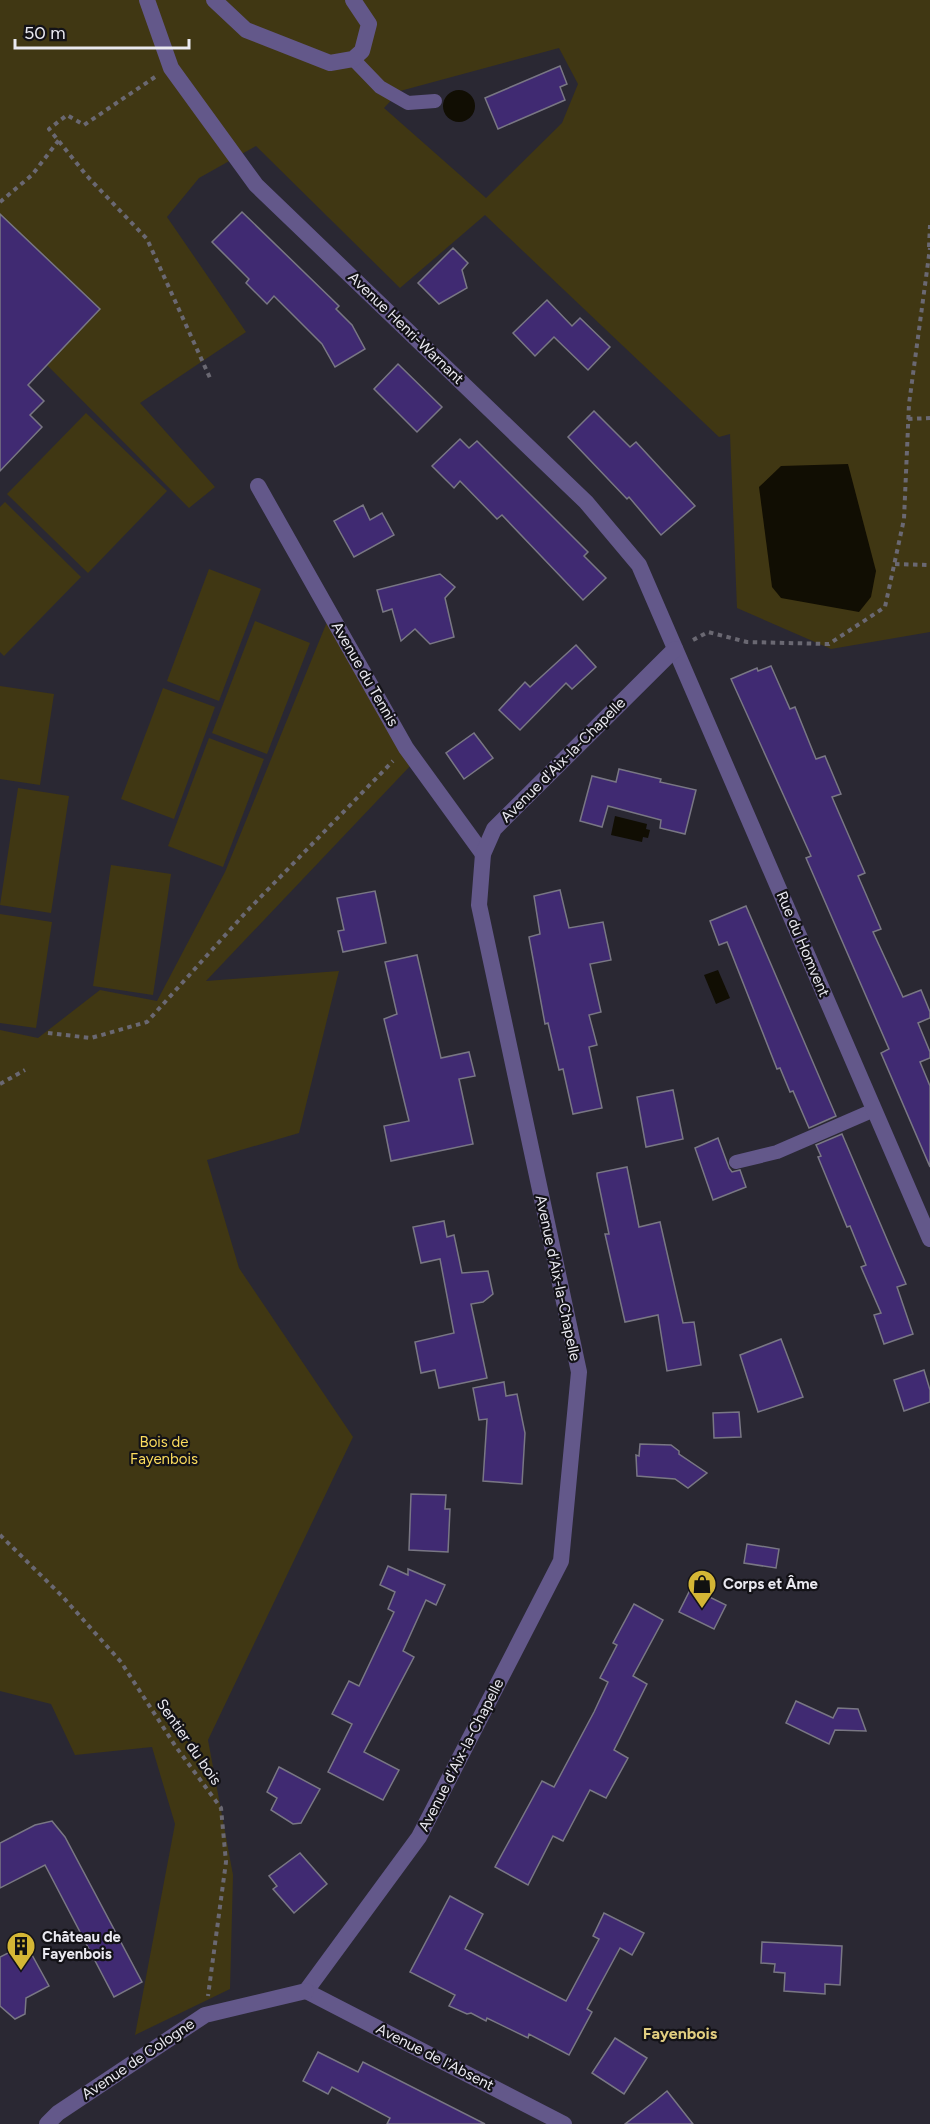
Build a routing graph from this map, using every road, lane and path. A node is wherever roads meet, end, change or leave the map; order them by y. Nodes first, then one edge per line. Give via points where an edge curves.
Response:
1 (147, 0) edge
2 (214, 0) edge
3 (353, 0) edge
4 (353, 59) junction
5 (171, 68) junction
6 (435, 102) dead end
7 (58, 140) junction
8 (0, 202) edge
9 (930, 225) edge
10 (929, 248) edge
11 (210, 378) dead end
12 (930, 418) edge
13 (908, 419) junction
14 (258, 486) dead end
15 (894, 564) junction
16 (930, 565) edge
17 (675, 649) junction
18 (406, 748) junction
19 (483, 854) junction
20 (48, 1033) dead end
21 (25, 1070) dead end
22 (0, 1084) edge
23 (874, 1110) junction
24 (736, 1162) dead end
25 (930, 1239) edge
26 (0, 1535) edge
27 (306, 1991) junction
28 (205, 2015) junction
29 (56, 2120) edge
30 (564, 2124) edge

1 - 5 street, Avenue Henri-Warnant
2 - 4 street via 246,30 330,63
3 - 4 street via 369,24 362,51
4 - 6 lane via 381,87 408,103
5 - 7 path via 84,125 67,115 49,129
5 - 17 street, Avenue Henri-Warnant via 256,185 586,502 639,565
7 - 8 path via 32,175
7 - 11 path via 147,239
9 - 10 path
10 - 13 path
12 - 13 path
13 - 15 path via 904,519
14 - 18 street, Avenue du Tennis
15 - 16 path
15 - 17 path via 885,607 829,645 747,642 708,632
17 - 19 street, Avenue d'Aix-la-Chapelle via 494,829
17 - 23 street, Rue du Homvent
18 - 19 street, Avenue du Tennis
18 - 20 path via 247,911 147,1023 91,1038
19 - 27 street, Avenue d'Aix-la-Chapelle via 478,905 579,1372 561,1561 419,1837
21 - 22 path
23 - 24 lane via 777,1152
23 - 25 street, Rue du Homvent
26 - 28 path, Sentier du bois via 62,1596 120,1662 222,1808 226,1862
27 - 28 street, Avenue de Cologne
27 - 30 street, Avenue de l'Absent
28 - 29 street, Avenue de Cologne

